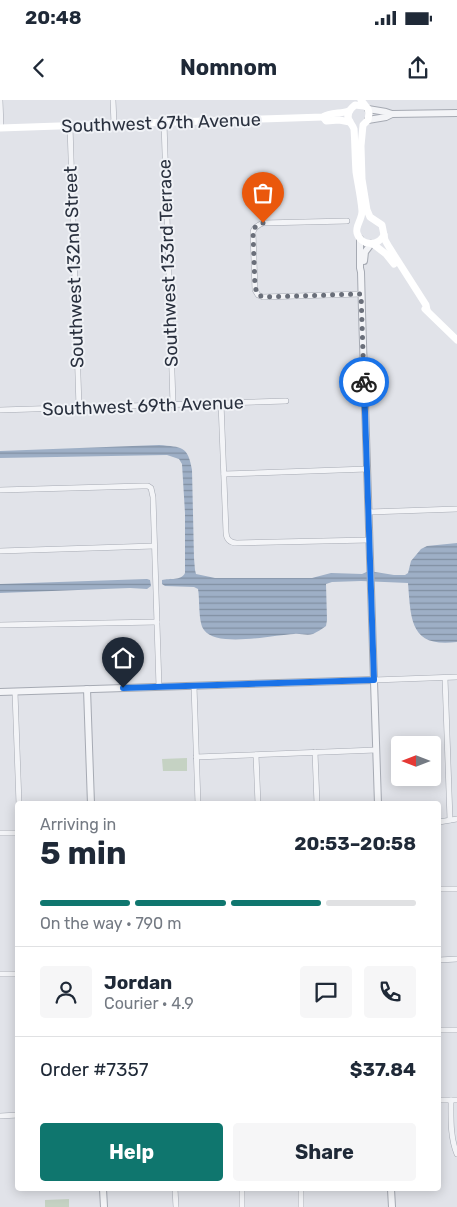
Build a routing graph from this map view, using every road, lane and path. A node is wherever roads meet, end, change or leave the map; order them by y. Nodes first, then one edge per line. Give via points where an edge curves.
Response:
1 (0, 100) edge
2 (113, 100) edge
3 (364, 105) edge
4 (351, 106) edge
5 (457, 113) edge
6 (392, 114) junction
7 (322, 117) junction
8 (164, 122) junction
9 (351, 123) junction
10 (365, 123) junction
11 (114, 124) junction
12 (70, 126) junction
13 (1, 128) edge
14 (374, 220) junction
15 (347, 221) dead end
16 (360, 222) junction
17 (384, 235) junction
18 (360, 239) junction
19 (372, 244) junction
20 (362, 272) junction
21 (361, 294) junction
22 (428, 310) junction
23 (457, 340) edge
24 (286, 401) dead end
25 (221, 403) junction
26 (173, 404) junction
27 (79, 408) junction
28 (0, 410) edge
29 (367, 469) junction
30 (224, 474) junction
31 (0, 490) edge
32 (457, 509) edge
33 (369, 512) junction
34 (369, 540) junction
35 (154, 546) junction
36 (0, 551) edge
37 (157, 622) junction
38 (0, 625) edge
39 (457, 677) edge
40 (445, 678) junction
41 (374, 680) junction
42 (194, 686) junction
43 (159, 687) junction
44 (87, 689) junction
45 (0, 692) edge
46 (15, 692) junction
47 (376, 750) junction
48 (315, 752) junction
49 (256, 754) junction
50 (196, 757) junction
51 (19, 801) edge
52 (91, 801) edge
53 (198, 801) edge
54 (258, 801) edge
55 (317, 801) edge
56 (378, 801) edge
57 (457, 819) edge
58 (450, 820) junction
59 (441, 822) edge
60 (0, 833) edge
61 (15, 833) edge
62 (441, 889) edge
63 (457, 889) edge
64 (457, 959) edge
65 (441, 960) edge
66 (0, 974) edge
67 (15, 974) edge
68 (441, 1030) edge
69 (457, 1030) edge
70 (441, 1100) edge
71 (454, 1100) edge
72 (15, 1115) edge
73 (0, 1116) edge
74 (457, 1154) edge
75 (103, 1191) edge
76 (175, 1191) edge
77 (242, 1191) edge
78 (301, 1191) edge
79 (391, 1191) edge
80 (104, 1207) edge
81 (176, 1207) edge
82 (242, 1207) edge
83 (301, 1207) edge
84 (392, 1207) edge

1 - 13 street
2 - 11 street
3 - 4 main road
3 - 6 street
3 - 10 main road via 369,113
4 - 7 main road, Southwest 67th Avenue via 339,114
4 - 9 main road via 348,117
5 - 6 street
6 - 10 street
7 - 8 main road, Southwest 67th Avenue
7 - 9 main road, Southwest 67th Avenue via 326,121
8 - 11 main road, Southwest 67th Avenue
8 - 26 street, Southwest 133rd Terrace
9 - 10 main road via 359,127
9 - 16 main road via 362,212
10 - 14 main road via 361,153 363,187 367,212
11 - 12 main road, Southwest 67th Avenue
12 - 13 main road, Southwest 67th Avenue
12 - 27 street, Southwest 132nd Street
14 - 16 main road
14 - 17 main road via 382,225
15 - 21 street via 263,223 256,226 253,230 256,293 263,297
16 - 18 main road via 356,229
17 - 19 main road
17 - 22 main road via 388,247
18 - 19 main road
18 - 20 street
19 - 20 street via 365,252
19 - 22 main road via 389,257 422,307
20 - 21 street
21 - 29 street
22 - 23 main road
24 - 25 street, Southwest 69th Avenue
25 - 26 street, Southwest 69th Avenue
25 - 30 street
26 - 27 street, Southwest 69th Avenue
27 - 28 street, Southwest 69th Avenue
29 - 30 street
29 - 33 street
30 - 34 street via 226,532 230,541
31 - 35 street via 148,486 153,495
32 - 33 street
33 - 34 street
34 - 41 street
35 - 36 street
35 - 37 street
37 - 38 street
37 - 43 street
39 - 40 street
40 - 41 street
40 - 58 street
41 - 42 street
41 - 47 street
42 - 43 street
42 - 50 street
43 - 44 street
44 - 46 street
44 - 52 street
45 - 46 street
46 - 51 street
47 - 48 street
47 - 56 street
48 - 49 street
48 - 55 street
49 - 50 street
49 - 54 street
50 - 53 street
57 - 58 street
58 - 59 street
60 - 61 street
62 - 63 street
64 - 65 street
66 - 67 street
68 - 69 street
70 - 71 street
71 - 74 street via 453,1138
72 - 73 street
75 - 80 street
76 - 81 street
77 - 82 street
78 - 83 street
79 - 84 street

